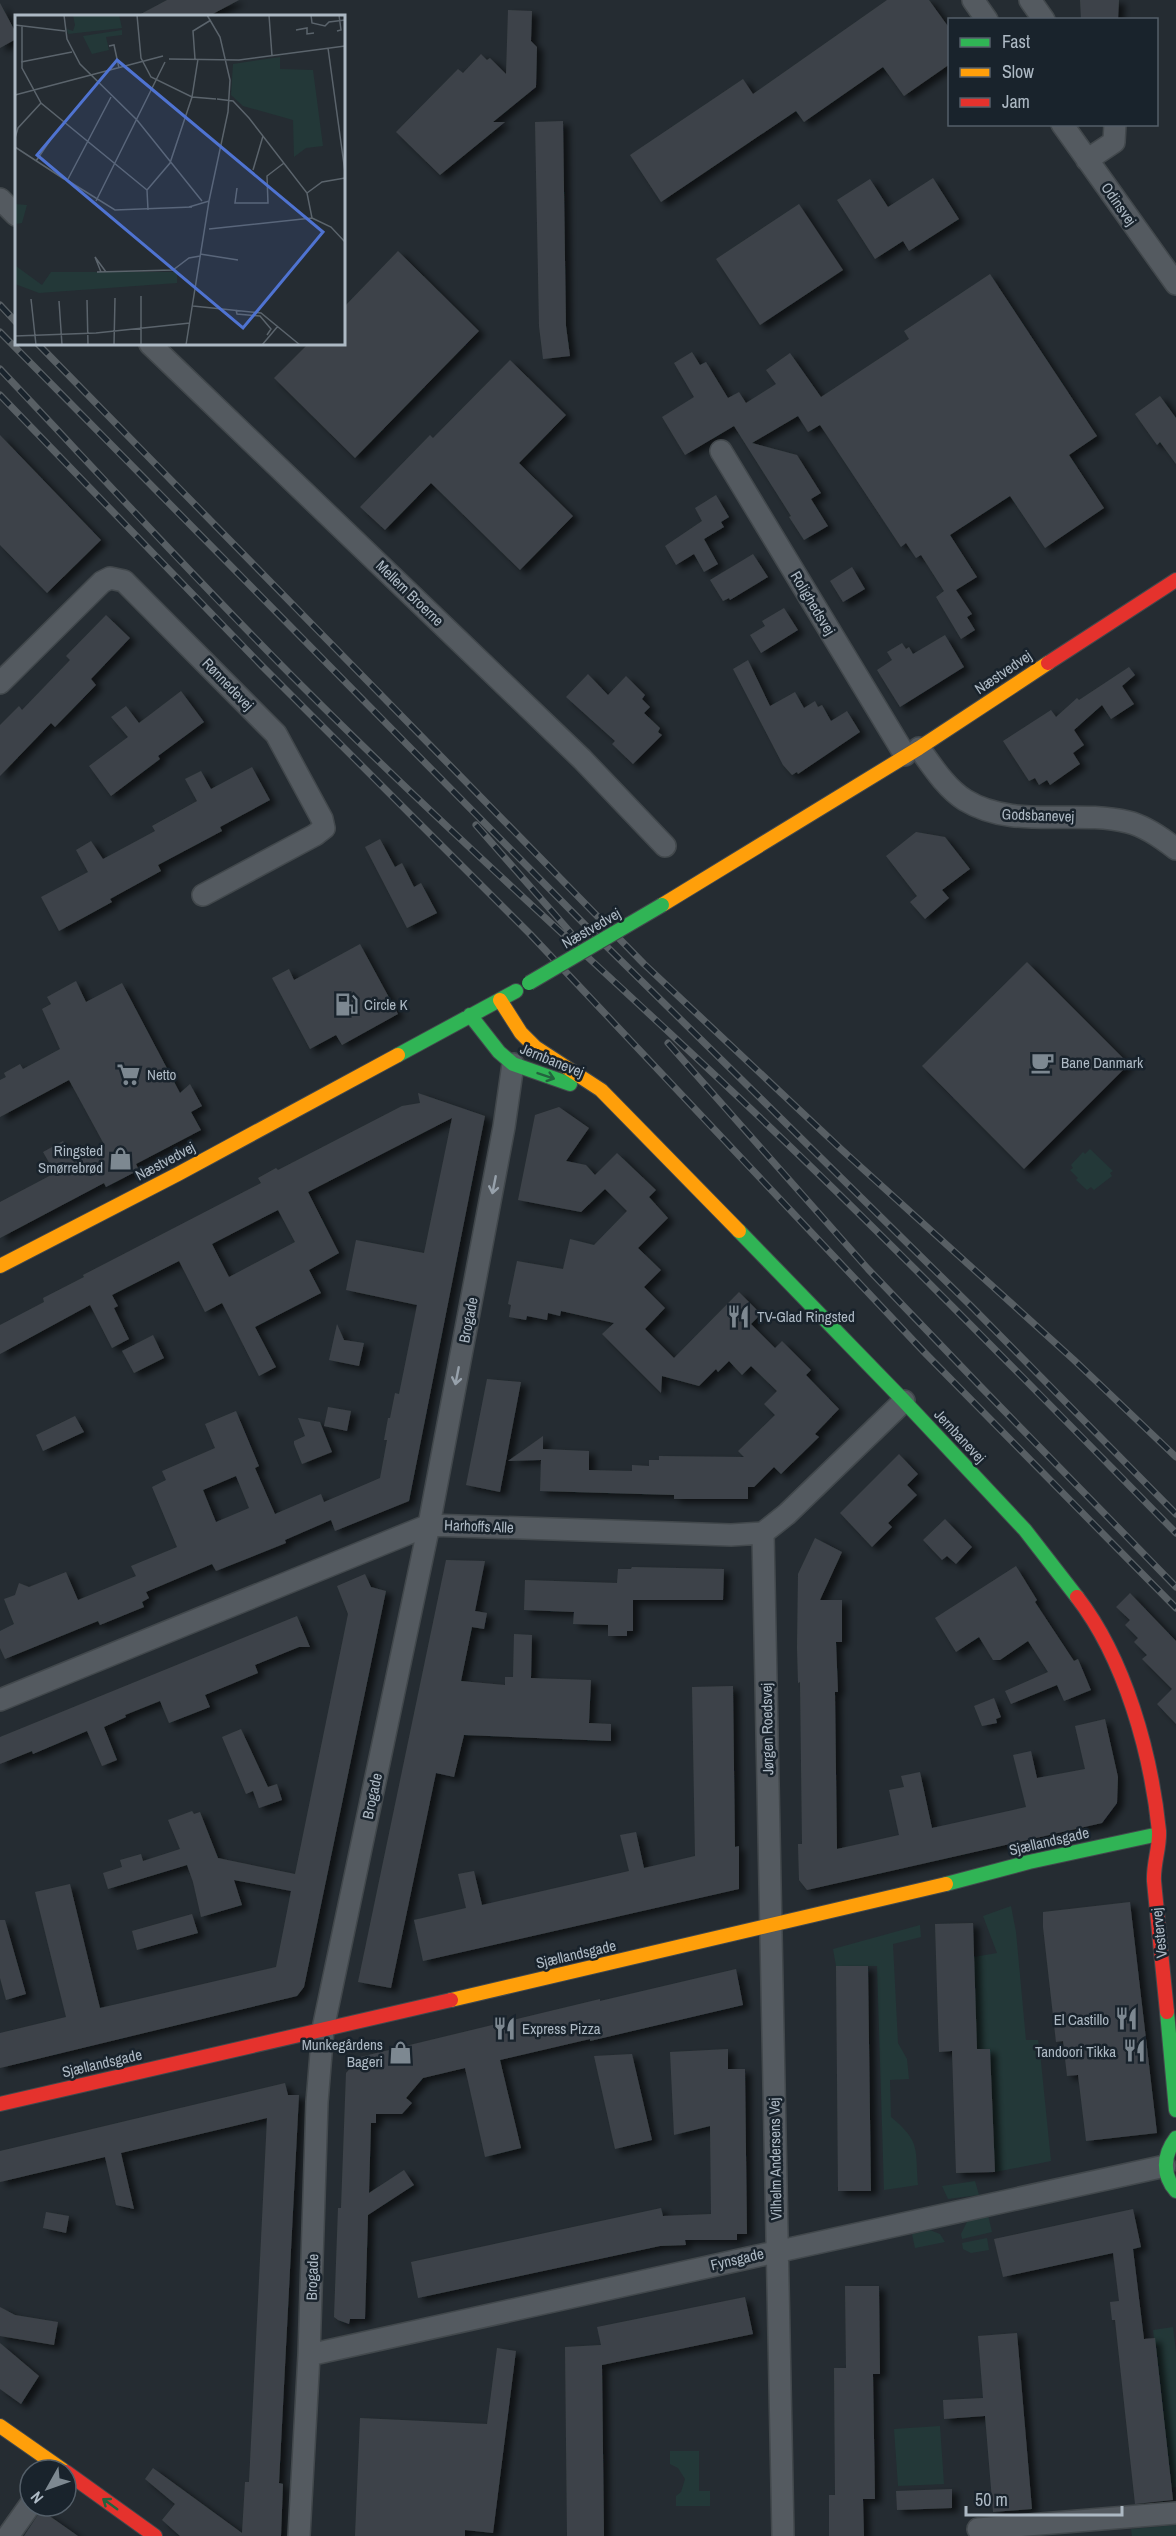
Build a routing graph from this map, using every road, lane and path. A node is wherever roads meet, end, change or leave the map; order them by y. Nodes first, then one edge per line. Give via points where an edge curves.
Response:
1 (973, 0) edge
2 (1030, 0) edge
3 (986, 18) edge
4 (1043, 18) edge
5 (1063, 126) edge
6 (1115, 126) edge
7 (1087, 160) junction
8 (0, 199) edge
9 (15, 214) edge
10 (1176, 284) edge
11 (151, 345) edge
12 (721, 451) dead end
13 (1176, 580) edge
14 (0, 684) edge
15 (912, 752) junction
16 (665, 846) dead end
17 (1176, 849) edge
18 (203, 895) dead end
19 (500, 1000) junction
20 (470, 1015) junction
21 (513, 1064) junction
22 (633, 1124) junction
23 (0, 1266) edge
24 (904, 1401) junction
25 (429, 1525) junction
26 (763, 1533) junction
27 (0, 1700) edge
28 (1159, 1834) junction
29 (1172, 1863) dead end
30 (770, 1926) junction
31 (323, 2029) junction
32 (0, 2104) edge
33 (1176, 2110) edge
34 (1176, 2138) edge
35 (1165, 2166) junction
36 (1176, 2191) edge
37 (776, 2250) junction
38 (309, 2355) junction
39 (0, 2426) edge
40 (44, 2458) edge
41 (78, 2483) edge
42 (1176, 2513) edge
43 (21, 2518) edge
44 (978, 2529) dead end
45 (8, 2536) edge
46 (155, 2536) edge
47 (299, 2536) edge
48 (783, 2536) edge

1 - 3 street
2 - 4 street
5 - 7 street, Odinsvej
6 - 7 street via 1114,142
7 - 10 street, Odinsvej
8 - 9 street
11 - 16 street, Mellem Broerne via 582,759
12 - 15 street, Rolighedsvej
13 - 15 main road, Næstvedvej
14 - 18 street, Rønnedevej via 110,578 124,581 276,734 324,828
15 - 17 street, Godsbanevej via 963,799 995,814 1130,822
15 - 19 main road, Næstvedvej, bridge
19 - 20 main road, Næstvedvej
19 - 22 main road, Jernbanevej via 535,1047 601,1090
20 - 21 main road, Jernbanevej
20 - 23 main road, Næstvedvej
21 -> 22 main road, Jernbanevej via 575,1085
21 -> 25 street, Brogade
22 - 24 main road, Jernbanevej
24 - 26 street
24 - 28 main road, Jernbanevej via 1025,1530 1092,1619 1132,1708 1151,1776
25 - 26 street, Harhoffs Alle
25 - 27 street, Harhoffs Alle
25 - 31 street, Brogade
26 - 30 street, Jørgen Roedsvej
28 - 29 main road
28 - 30 main road, Sjællandsgade
28 - 33 main road, Vestervej via 1154,1877
30 - 31 main road, Sjællandsgade
30 - 37 street, Vilhelm Andersens Vej
31 - 32 main road, Sjællandsgade
31 - 38 street, Brogade
34 - 35 main road via 1166,2154
35 - 36 main road
35 - 37 street, Fynsgade
37 - 38 street, Fynsgade
37 - 48 street, Vilhelm Andersens Vej
38 - 47 street, Brogade
39 - 40 main road
46 -> 41 main road
42 - 44 street
43 - 45 street

